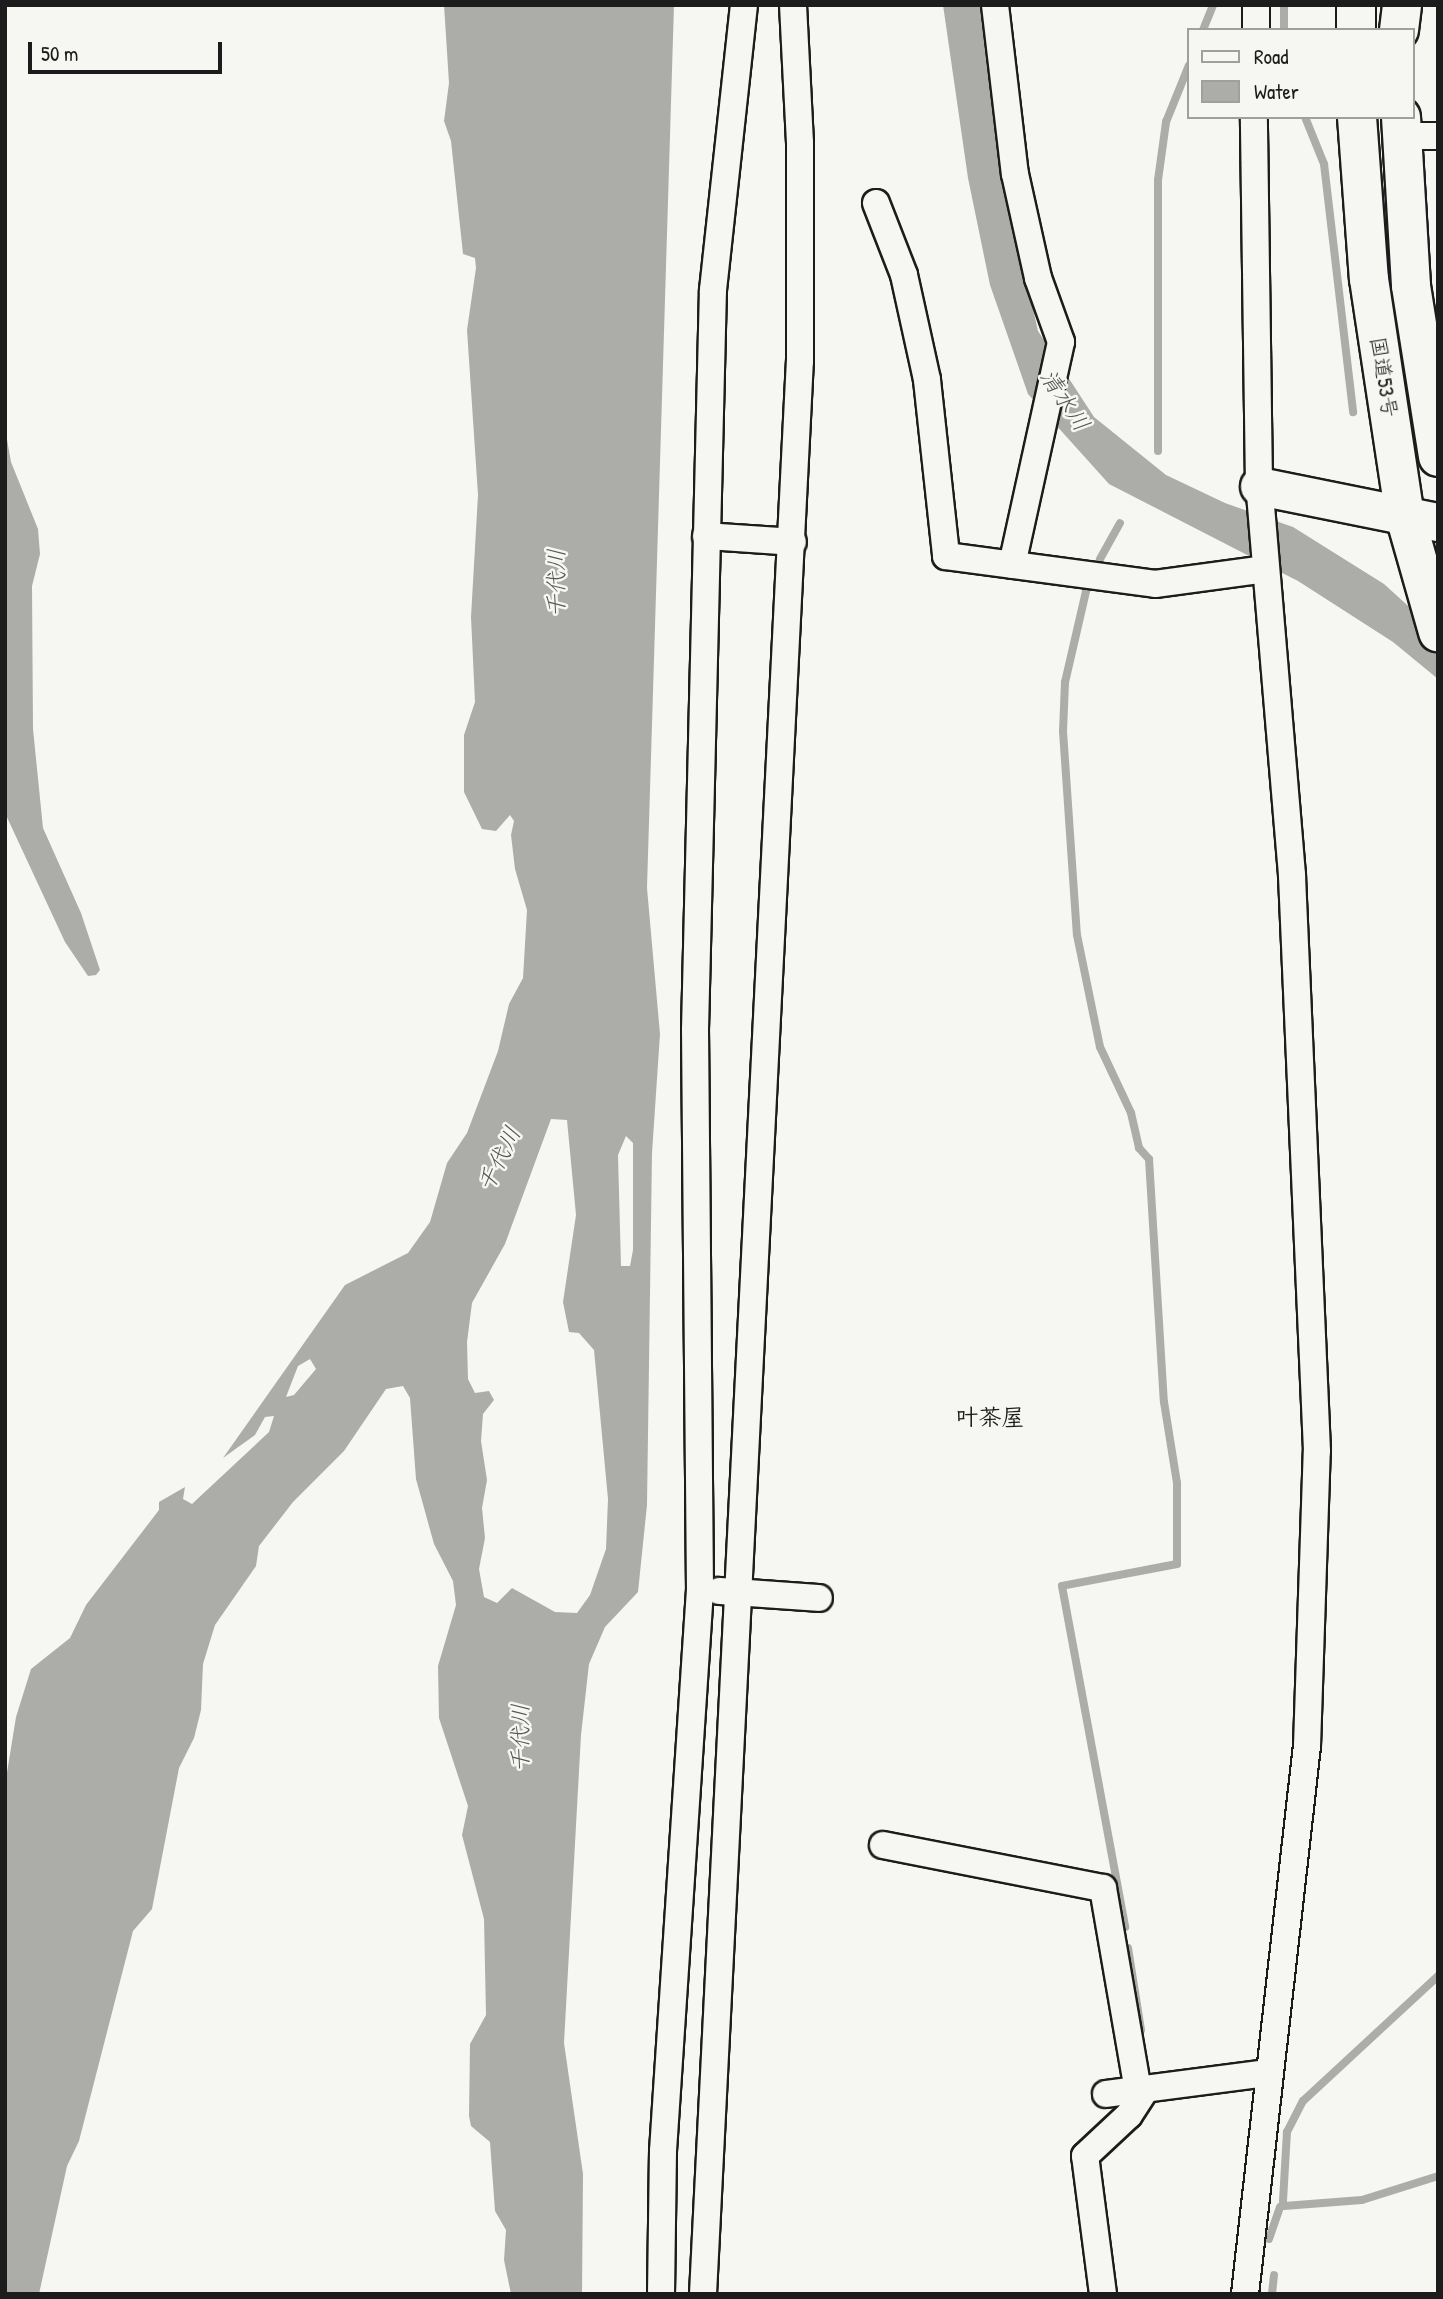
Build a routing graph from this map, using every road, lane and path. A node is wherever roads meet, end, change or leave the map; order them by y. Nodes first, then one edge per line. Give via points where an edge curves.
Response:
1 (744, 5) edge
2 (793, 5) edge
3 (995, 5) edge
4 (1256, 5) edge
5 (1356, 5) edge
6 (1402, 5) edge
7 (1255, 28) edge
8 (1356, 28) edge
9 (1399, 28) edge
10 (1254, 119) edge
11 (1357, 119) edge
12 (1414, 130) edge
13 (876, 203) dead end
14 (1438, 457) edge
15 (1259, 485) junction
16 (1421, 519) edge
17 (706, 536) junction
18 (793, 542) junction
19 (1012, 565) junction
20 (1266, 569) junction
21 (1437, 630) edge
22 (700, 1590) junction
23 (737, 1593) junction
24 (820, 1598) dead end
25 (883, 1844) dead end
26 (1268, 2073) junction
27 (1142, 2089) junction
28 (1106, 2094) dead end
29 (661, 2294) edge
30 (703, 2294) edge
31 (1104, 2294) edge
32 (1245, 2294) edge

1 - 17 street via 713,290
2 - 18 street via 800,197
3 - 19 street via 1015,174 1038,278 1061,342
4 - 7 street
5 - 8 highway
6 - 9 highway
10 - 15 street
11 - 16 highway, 国道53号 via 1369,279
12 - 14 highway, 国道53号 via 1411,286
13 - 19 street via 913,311 926,380 946,556
15 - 16 street
15 - 20 street
16 - 21 highway, 国道53号
17 - 18 street
17 - 22 street via 695,1030
18 - 23 street
19 - 20 street via 1155,584
20 - 26 street via 1292,874 1317,1451 1307,1746
22 - 23 street
22 - 29 street via 663,2151
23 - 24 street
23 - 30 street
25 - 27 street via 1103,1888
26 - 27 street
26 - 32 street
27 - 28 street
27 - 31 street via 1129,2115 1085,2156

